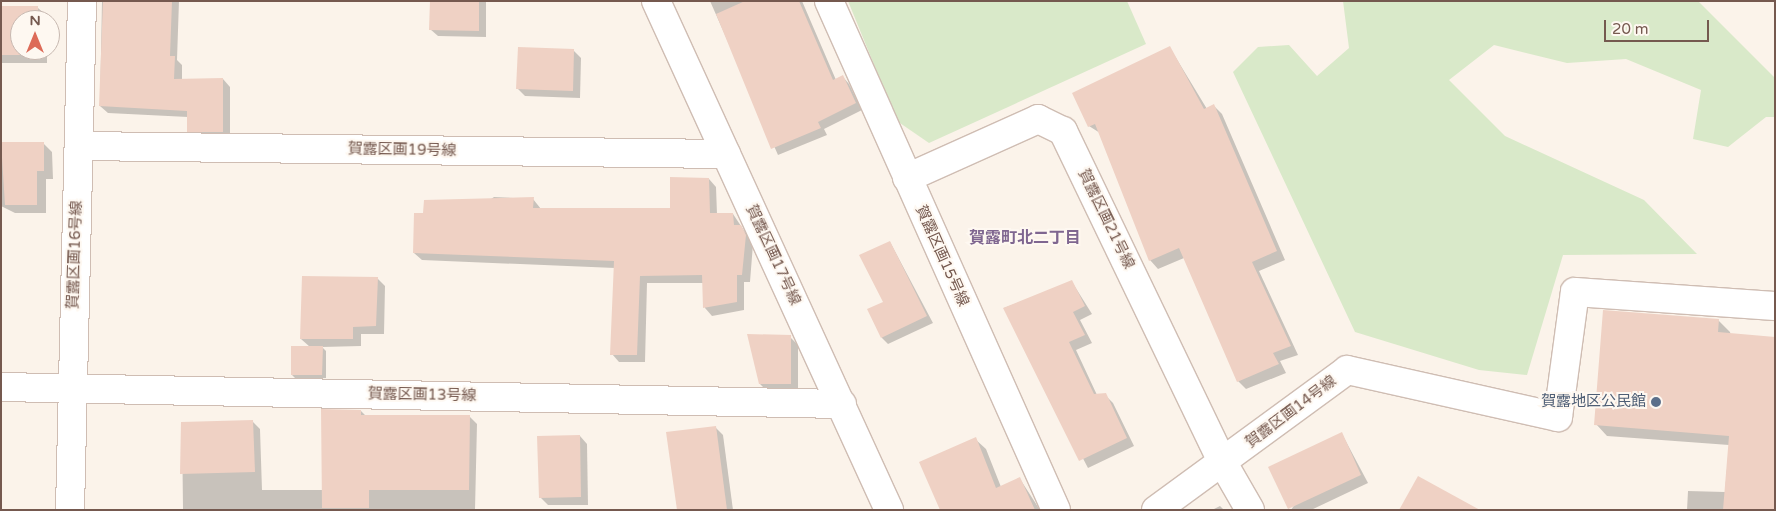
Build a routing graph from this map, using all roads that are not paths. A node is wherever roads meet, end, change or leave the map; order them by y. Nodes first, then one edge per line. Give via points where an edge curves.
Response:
1 (82, 1) edge
2 (656, 1) edge
3 (829, 1) edge
4 (79, 146) junction
5 (726, 154) junction
6 (907, 178) junction
7 (1775, 306) edge
8 (1, 387) edge
9 (72, 388) junction
10 (842, 404) junction
11 (1223, 463) junction
12 (70, 510) edge
13 (889, 510) edge
14 (1056, 510) edge
15 (1156, 510) edge
16 (1250, 510) edge

1 - 4 street, 賀露区画16号線
2 - 5 street, 賀露区画17号線
3 - 6 street, 賀露区画15号線
4 - 5 street, 賀露区画19号線
4 - 9 street, 賀露区画16号線
5 - 10 street, 賀露区画17号線
6 - 11 street, 賀露区画21号線 via 1038,119 1063,130
6 - 14 street, 賀露区画15号線
7 - 11 street, 賀露区画14号線 via 1575,292 1558,417 1347,370
8 - 9 street, 賀露区画13号線
9 - 10 street, 賀露区画13号線
9 - 12 street, 賀露区画16号線
10 - 13 street, 賀露区画17号線
11 - 15 street, 賀露区画14号線
11 - 16 street, 賀露区画21号線

